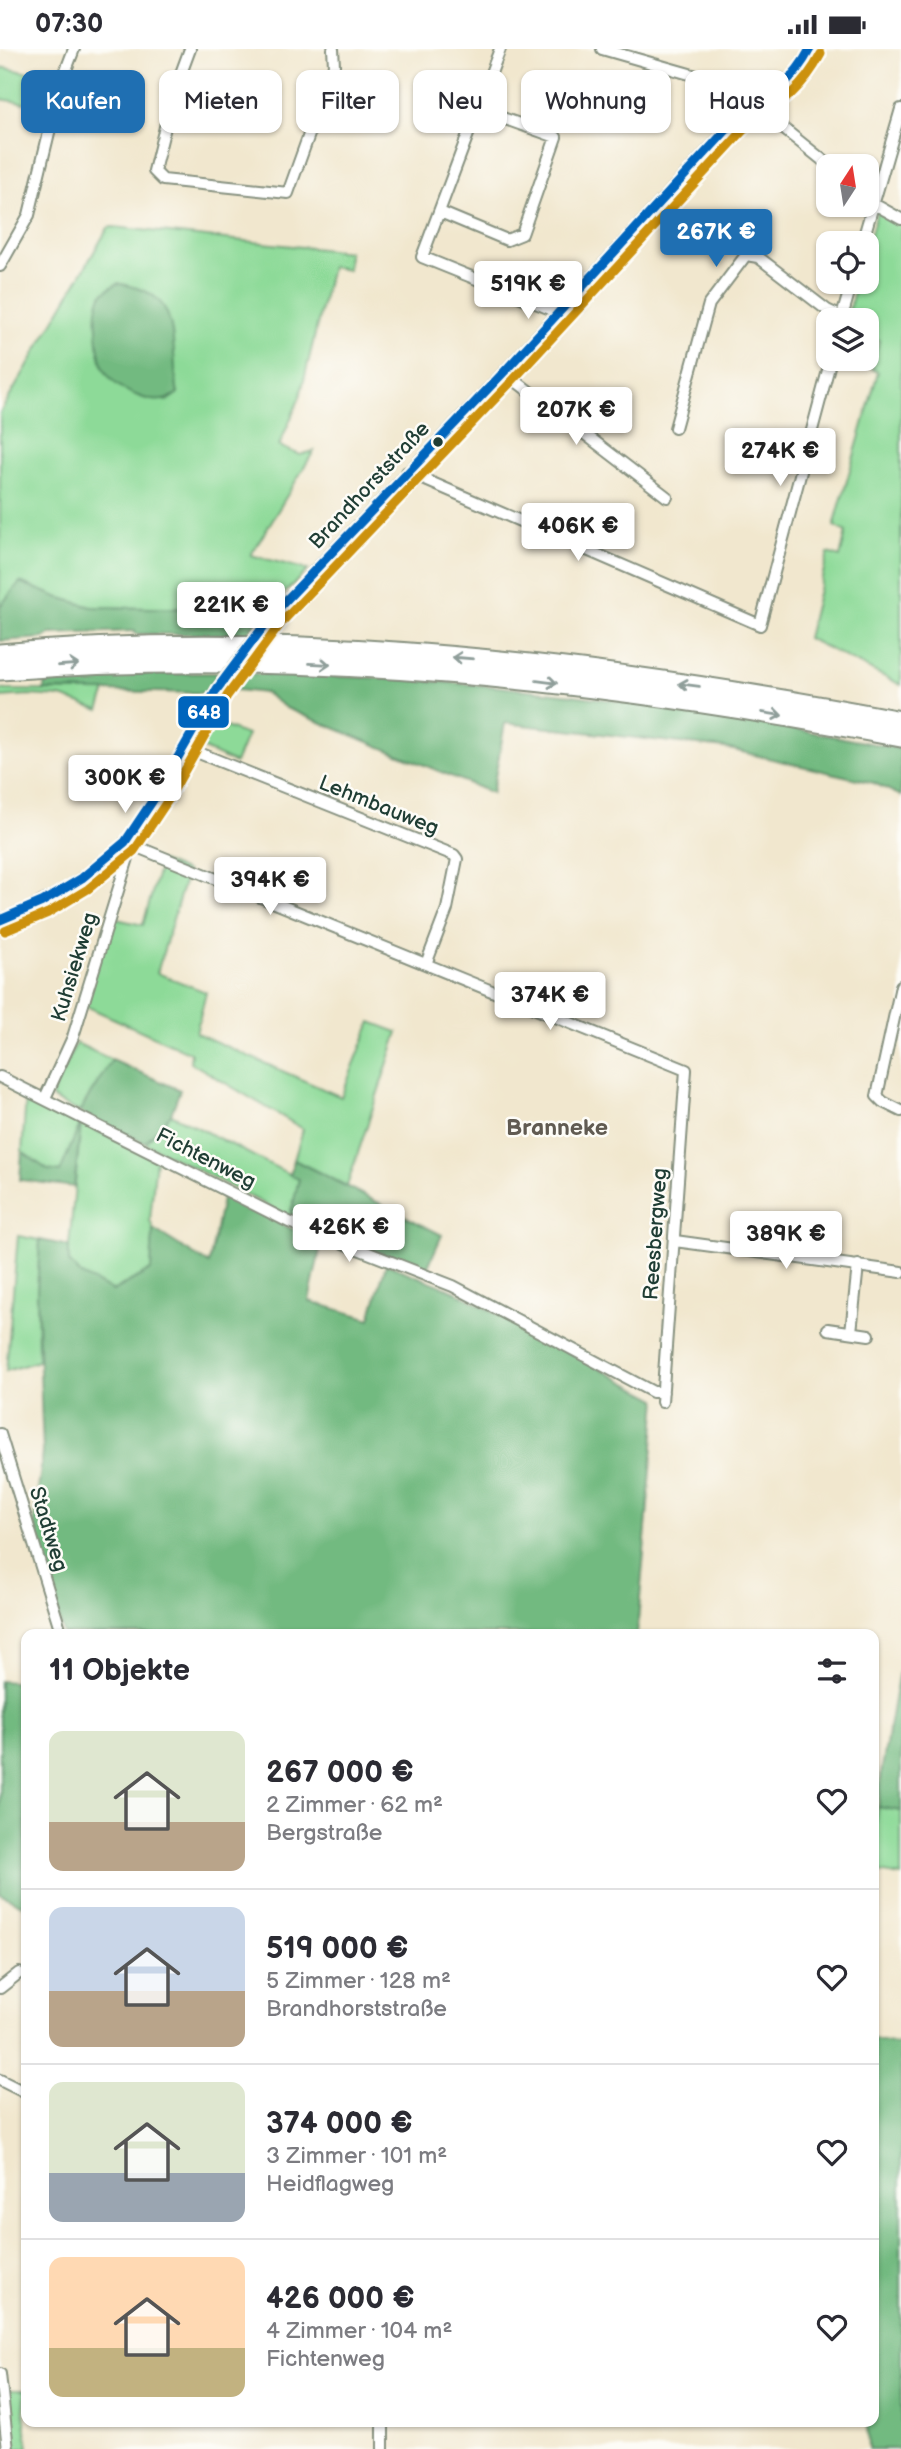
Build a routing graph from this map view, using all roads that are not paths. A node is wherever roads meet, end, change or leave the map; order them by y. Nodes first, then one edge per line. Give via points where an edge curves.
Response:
1 (74, 49) edge
2 (190, 49) edge
3 (332, 49) edge
4 (500, 49) edge
5 (602, 49) edge
6 (810, 49) edge
7 (492, 70) edge
8 (685, 73) edge
9 (789, 82) edge
10 (901, 109) edge
11 (507, 120) edge
12 (468, 133) edge
13 (724, 133) edge
14 (789, 133) edge
15 (816, 155) edge
16 (879, 186) edge
17 (879, 207) edge
18 (440, 212) junction
19 (901, 219) edge
20 (0, 266) edge
21 (824, 308) edge
22 (558, 312) junction
23 (828, 371) edge
24 (504, 372) junction
25 (675, 428) dead end
26 (408, 472) junction
27 (667, 497) dead end
28 (0, 655) edge
29 (0, 670) edge
30 (901, 721) edge
31 (901, 737) edge
32 (184, 747) junction
33 (128, 843) junction
34 (0, 920) edge
35 (426, 964) junction
36 (901, 986) edge
37 (0, 1077) edge
38 (45, 1098) junction
39 (901, 1111) edge
40 (675, 1241) junction
41 (858, 1265) junction
42 (901, 1272) edge
43 (828, 1329) dead end
44 (851, 1332) junction
45 (869, 1335) dead end
46 (662, 1397) joint
47 (0, 1434) edge
48 (60, 1629) edge
49 (19, 1973) dead end
50 (0, 1988) edge
51 (0, 2080) edge
52 (21, 2090) edge
53 (0, 2374) edge
54 (383, 2427) edge
55 (8, 2449) edge
56 (383, 2449) edge

1 - 20 street via 61,83 29,215
2 - 3 street via 154,171 163,180 288,193 334,65
4 - 7 street
5 - 8 street
6 - 9 street, Brandhorststraße
10 - 16 street
11 - 18 street via 556,137 522,234 507,240
12 - 18 street
13 - 22 street, Brandhorststraße
14 - 15 street
17 - 19 street
18 - 22 street via 422,257
21 - 25 street via 758,257 746,255 709,304
22 - 24 street, Brandhorststraße
23 - 26 street via 760,625
24 - 26 street, Brandhorststraße
24 - 27 street
26 - 32 street, Brandhorststraße, bridge via 272,615 217,689
30 -> 28 highway via 702,687 424,655 204,645
29 -> 31 highway via 193,661 423,670 690,701
32 - 33 street, Brandhorststraße
32 - 35 street, Lehmbauweg via 454,855 447,909
33 - 34 street, Brandhorststraße via 82,878
33 - 35 street
33 - 38 street, Kuhsiekweg via 73,1037
35 - 40 street, Reesbergweg via 686,1070
36 - 39 street via 877,1096
37 - 38 street, Fichtenweg
38 - 46 street, Fichtenweg via 289,1222 453,1286
40 - 41 street
40 - 46 street, Reesbergweg
41 - 42 street
41 - 44 street
43 - 44 street
44 - 45 street
47 - 48 street, Stadtweg
49 - 50 street
51 - 52 street
53 - 55 street
54 - 56 street

